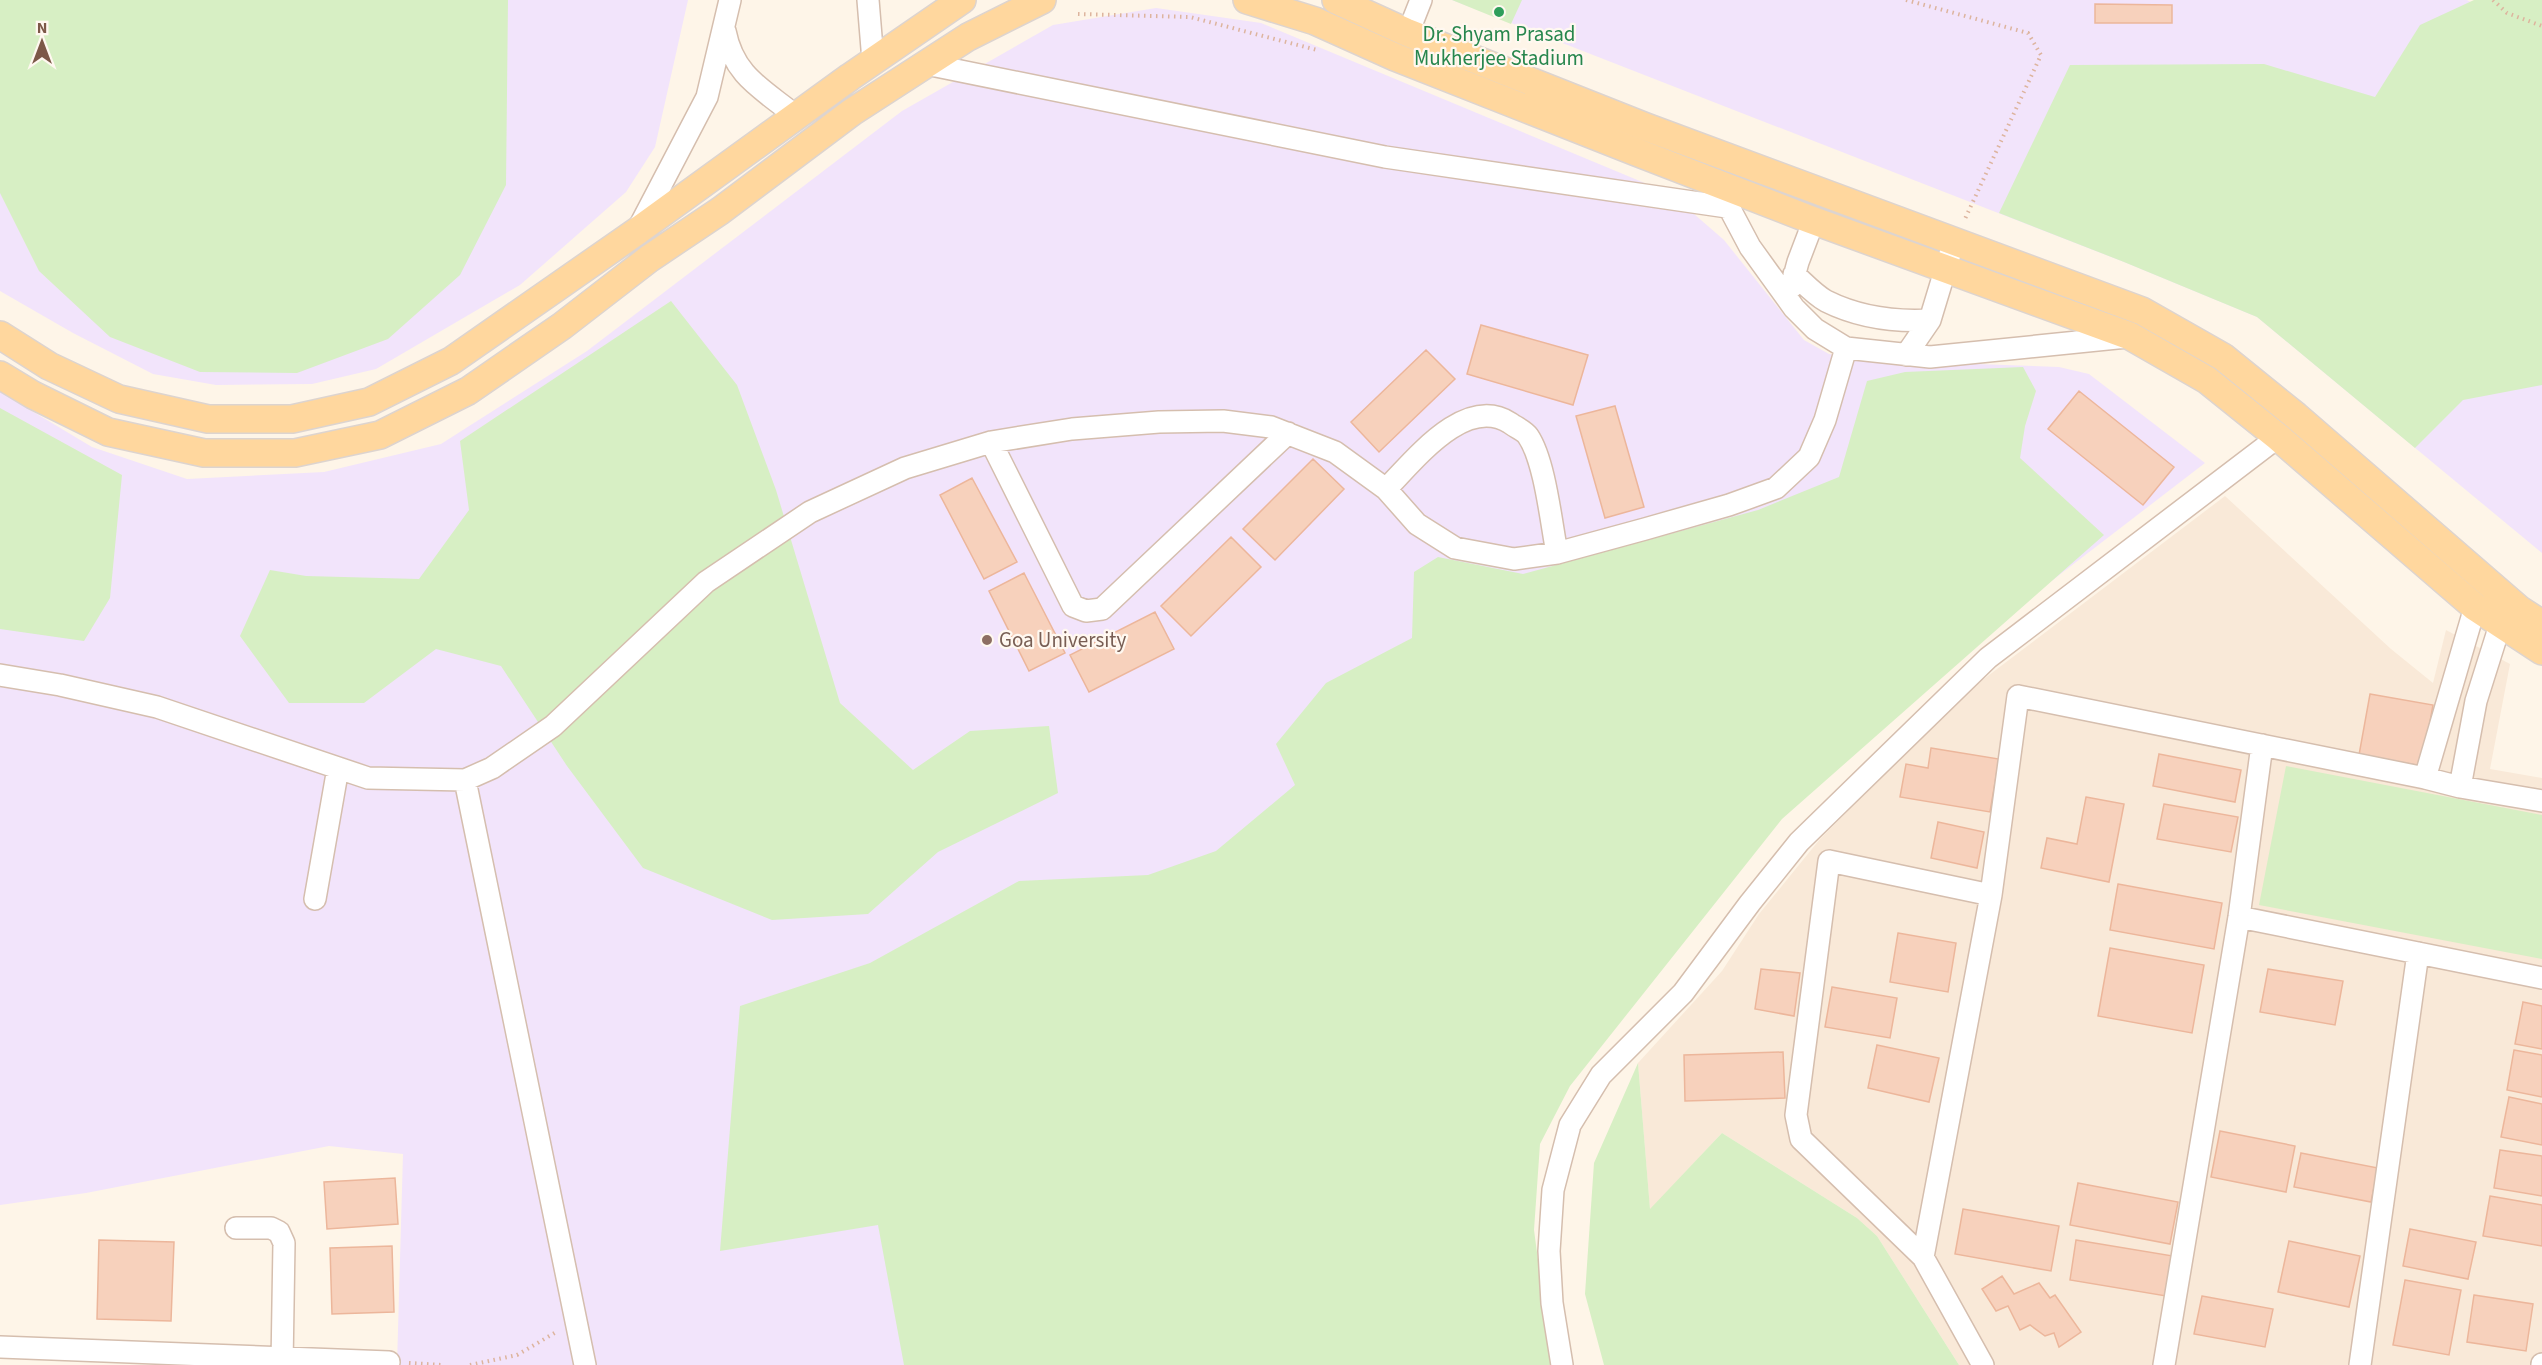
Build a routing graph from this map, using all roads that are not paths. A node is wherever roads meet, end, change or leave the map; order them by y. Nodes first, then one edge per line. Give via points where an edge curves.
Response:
1 (729, 0) edge
2 (868, 0) edge
3 (962, 0) edge
4 (1042, 0) edge
5 (1247, 0) edge
6 (1336, 0) edge
7 (1421, 0) edge
8 (724, 28) junction
9 (1420, 38) junction
10 (873, 61) junction
11 (926, 64) junction
12 (1420, 68) junction
13 (797, 117) junction
14 (1723, 196) junction
15 (1814, 220) junction
16 (644, 227) junction
17 (1954, 243) junction
18 (668, 246) junction
19 (1945, 268) junction
20 (1794, 274) junction
21 (1789, 300) junction
22 (1930, 320) junction
23 (0, 335) edge
24 (2130, 336) junction
25 (1846, 348) junction
26 (1905, 355) junction
27 (0, 375) edge
28 (1288, 433) junction
29 (2278, 437) junction
30 (991, 442) junction
31 (1386, 489) junction
32 (1557, 553) junction
33 (2475, 607) junction
34 (2542, 624) edge
35 (2500, 625) junction
36 (2542, 651) edge
37 (0, 675) edge
38 (2262, 746) junction
39 (338, 768) junction
40 (2424, 778) junction
41 (465, 780) junction
42 (2460, 787) junction
43 (2542, 801) edge
44 (1991, 895) junction
45 (315, 900) dead end
46 (2239, 917) junction
47 (2418, 953) junction
48 (2542, 978) edge
49 (236, 1228) dead end
50 (1923, 1257) junction
51 (0, 1347) edge
52 (282, 1361) edge
53 (389, 1362) road end
54 (585, 1365) edge
55 (1562, 1365) edge
56 (1983, 1365) edge
57 (2164, 1365) edge
58 (2360, 1365) edge

1 - 8 street
2 - 10 street
3 - 10 main road
4 - 11 main road via 968,37
5 - 12 main road via 1315,21
6 - 9 main road
7 - 9 street
8 - 13 street via 729,52 741,72
8 - 16 street via 706,97
9 - 12 main road
9 - 17 main road
10 - 13 main road
11 - 14 street via 1385,157
11 - 18 main road via 852,112
12 - 14 main road
13 - 16 main road
14 - 15 main road
14 - 21 street via 1750,247
15 - 19 main road
15 - 20 street
16 - 18 main road
16 - 23 main road via 451,362 369,402 292,419 208,419 119,399 49,366
17 - 19 street
17 - 34 main road via 2142,311 2223,357 2520,610
18 - 27 main road via 468,391 380,435 295,453 204,453 108,432
19 - 22 street
19 - 24 main road
20 - 21 street
20 - 22 street via 1825,300 1845,309 1906,322
21 - 25 street via 1815,329
22 - 26 street
24 - 26 street via 1930,357
24 - 29 main road via 2207,380
25 - 26 street
25 - 32 street via 1825,420 1809,457 1776,488
28 - 30 street via 1271,427 1223,422 1159,422 1072,429
28 - 30 street via 1102,609 1086,611 1073,606
28 - 31 street via 1335,452
29 - 33 main road
29 - 55 street via 1988,658 1799,842 1683,993 1602,1075 1570,1125 1553,1190 1549,1251
30 - 41 street via 905,468 810,512 706,582 553,726 492,768
31 - 32 street via 1417,524 1455,548 1514,559
31 - 32 street via 1442,432 1473,417 1501,417 1528,435 1540,465
33 - 35 main road
33 - 40 street
35 - 36 main road
35 - 42 street via 2476,701
37 - 39 street via 157,707
38 - 40 street
38 - 44 street via 2018,696
38 - 46 street
39 - 41 street via 368,778
39 - 45 street
40 - 42 street
41 - 54 street
42 - 43 street
44 - 50 street
44 - 50 street via 1829,861 1796,1115 1801,1139
46 - 47 street
46 - 57 street
47 - 48 street
47 - 58 street
49 - 52 street via 271,1228 279,1232 284,1243
50 - 56 street
51 - 52 street
52 - 53 street

